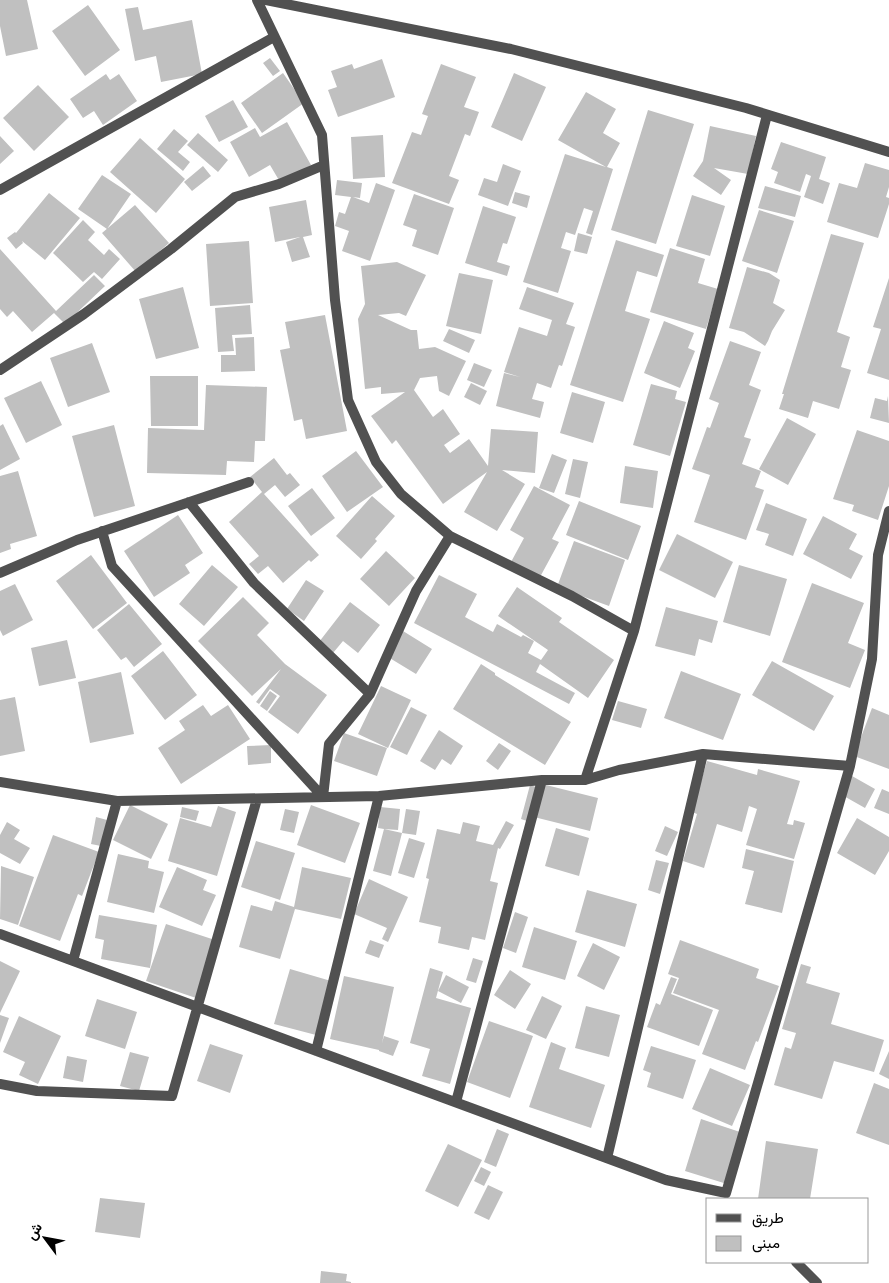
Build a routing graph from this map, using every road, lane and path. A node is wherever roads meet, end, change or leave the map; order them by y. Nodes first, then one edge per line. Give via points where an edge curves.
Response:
1 (257, 0) edge
2 (266, 0) edge
3 (274, 37) junction
4 (767, 114) junction
5 (889, 152) edge
6 (324, 165) junction
7 (0, 190) edge
8 (0, 370) edge
9 (248, 482) dead end
10 (189, 502) junction
11 (889, 511) edge
12 (102, 531) junction
13 (450, 536) junction
14 (0, 572) edge
15 (634, 631) junction
16 (370, 694) junction
17 (703, 754) junction
18 (850, 766) junction
19 (542, 780) junction
20 (585, 780) junction
21 (0, 782) edge
22 (379, 796) junction
23 (323, 797) junction
24 (257, 798) junction
25 (117, 801) junction
26 (0, 934) edge
27 (73, 961) junction
28 (198, 1007) junction
29 (316, 1051) junction
30 (0, 1084) edge
31 (456, 1102) junction
32 (607, 1158) junction
33 (729, 1196) edge
34 (797, 1263) edge
35 (817, 1283) edge

1 - 3 street
2 - 4 street via 511,49
3 - 6 street via 322,135
3 - 7 street
4 - 5 street
4 - 15 street
6 - 8 street via 235,198 84,314
6 - 13 street via 335,300 348,400 376,462 401,494
9 - 10 street
10 - 12 street
10 - 16 street via 254,583
11 - 18 street via 878,555 872,659
12 - 14 street
12 - 23 street via 112,566
13 - 15 street via 572,596
13 - 16 street via 416,591
15 - 20 street
16 - 23 street via 329,744
17 - 18 street
17 - 20 street
17 - 32 street
18 - 33 street
19 - 20 street
19 - 22 street
19 - 31 street
21 - 25 street
22 - 23 street
22 - 29 street
23 - 24 street
24 - 25 street
24 - 28 street
25 - 27 street
26 - 27 street
27 - 28 street
28 - 29 street
28 - 30 street via 172,1096 38,1091
29 - 31 street
31 - 32 street
32 - 33 street via 666,1180
34 - 35 street

